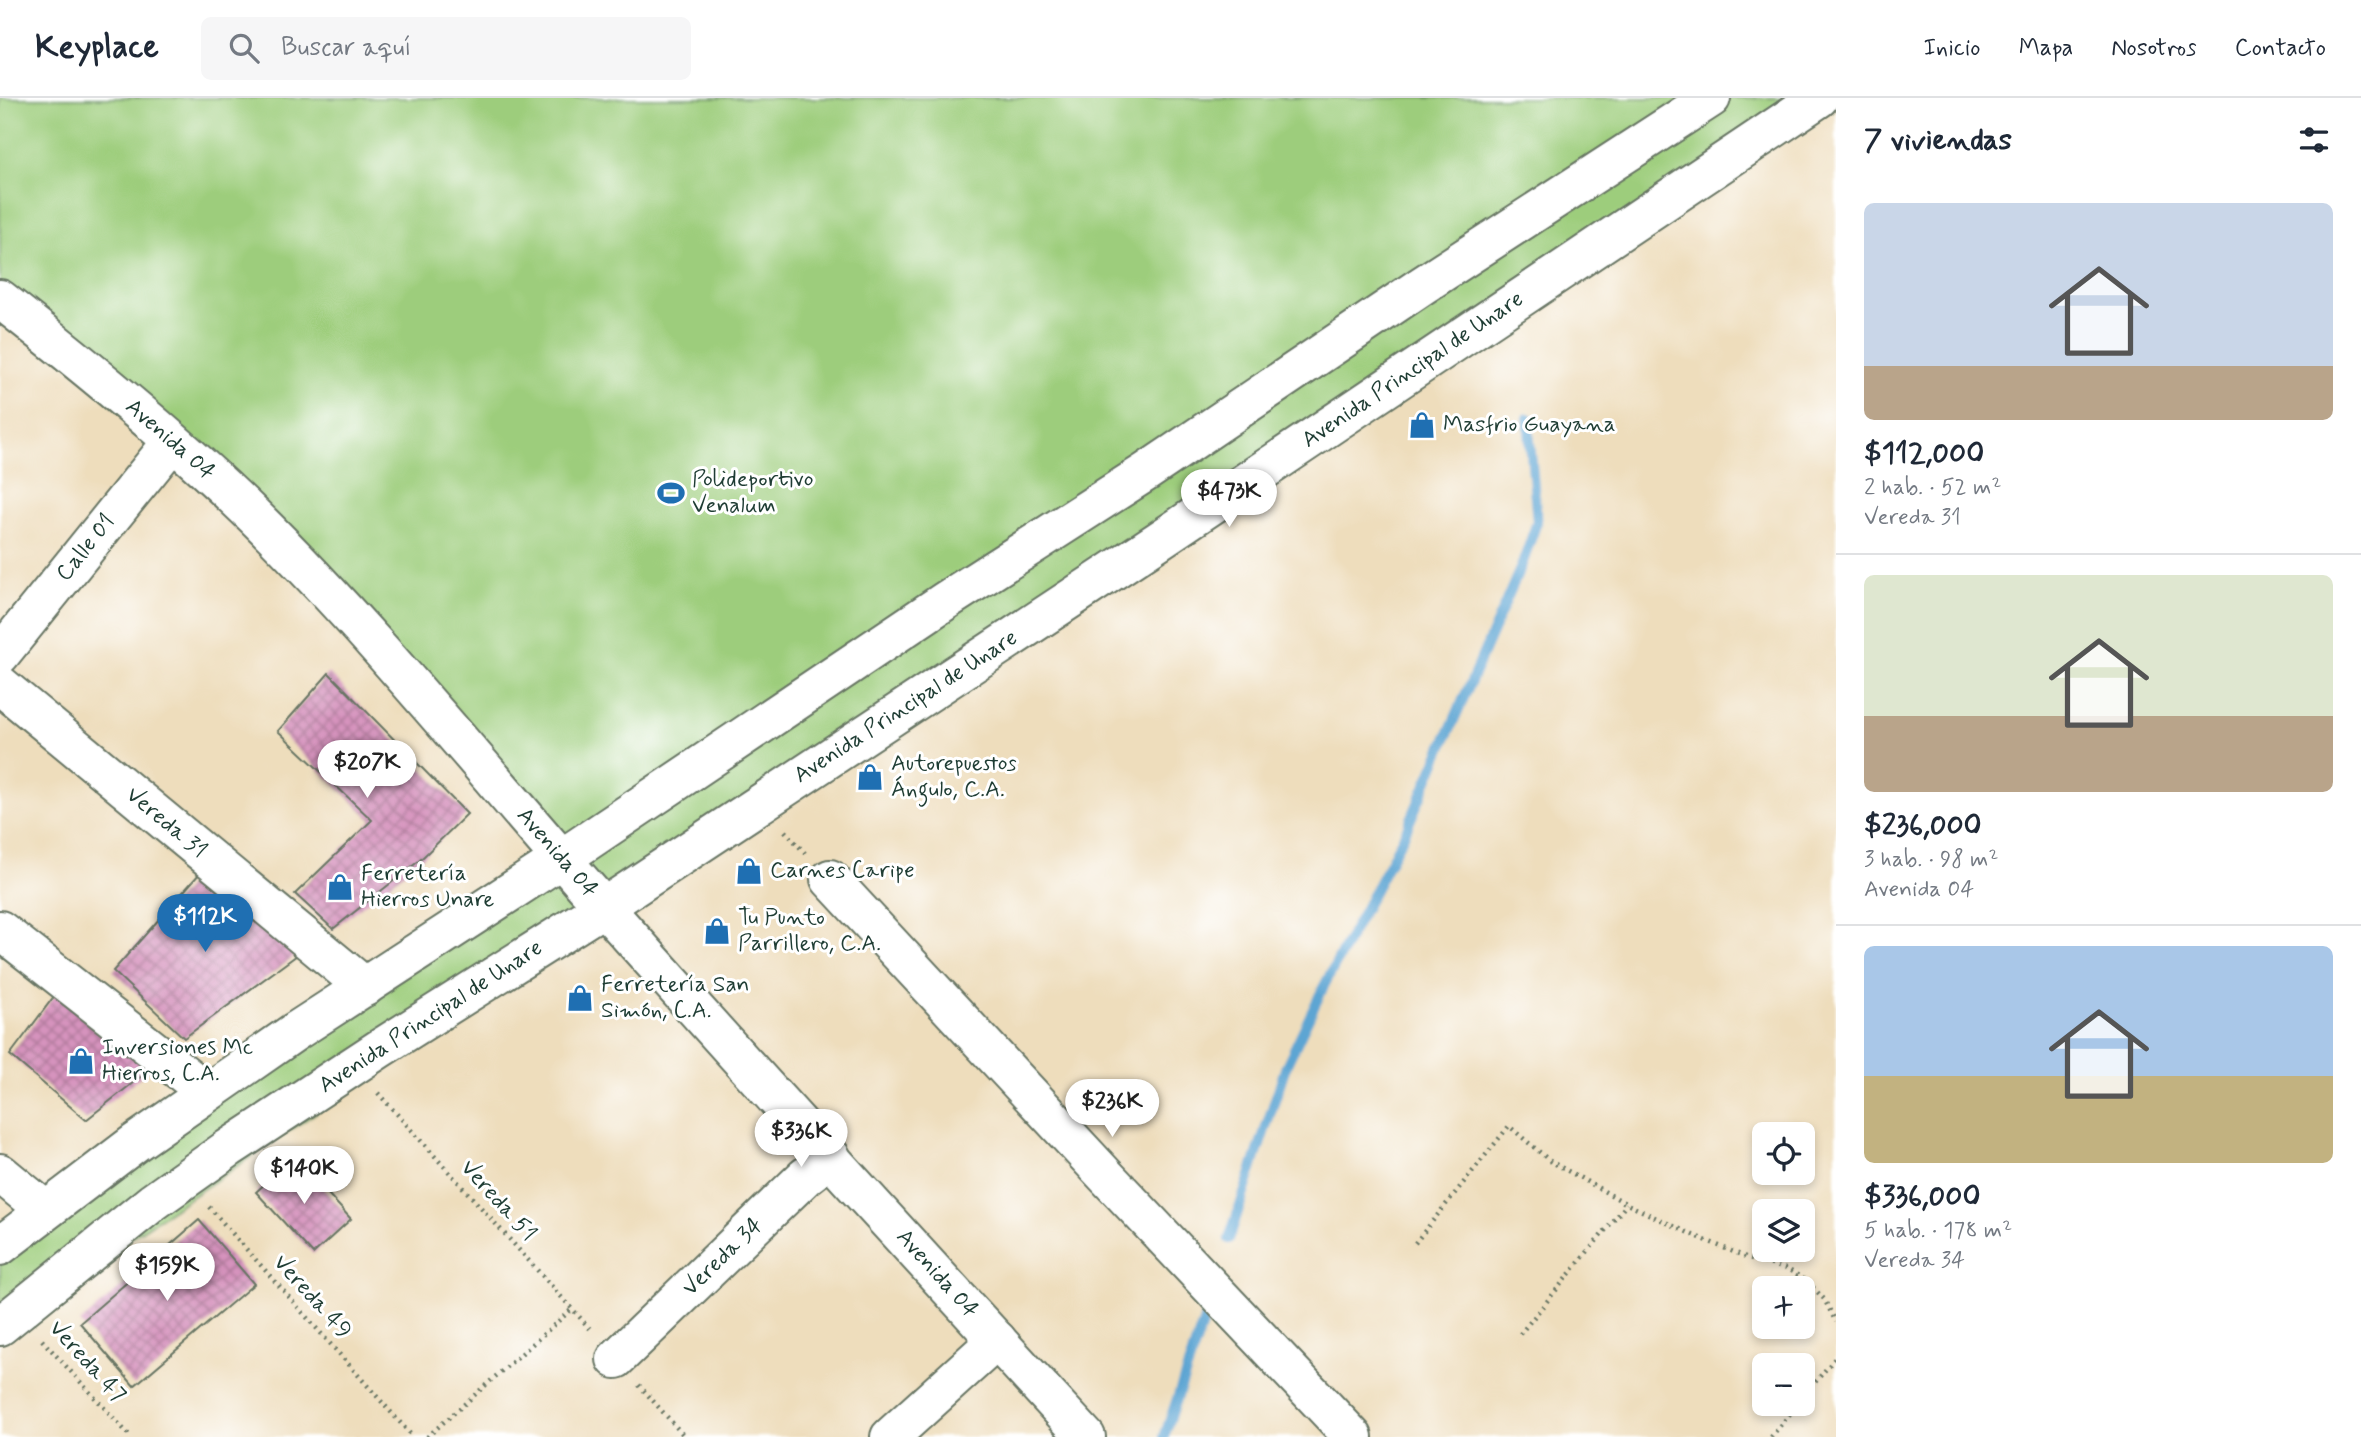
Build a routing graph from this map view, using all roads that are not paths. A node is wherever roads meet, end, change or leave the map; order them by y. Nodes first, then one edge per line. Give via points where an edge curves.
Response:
1 (1710, 98) edge
2 (1819, 98) edge
3 (0, 299) edge
4 (172, 442) junction
5 (0, 655) edge
6 (0, 685) edge
7 (561, 859) junction
8 (830, 879) road end
9 (604, 906) junction
10 (0, 930) edge
11 (365, 987) junction
12 (207, 1092) junction
13 (831, 1157) junction
14 (0, 1173) edge
15 (45, 1210) junction
16 (0, 1246) edge
17 (8, 1319) edge
18 (997, 1340) junction
19 (616, 1359) road end
20 (890, 1437) edge
21 (1086, 1437) edge
22 (1353, 1437) edge

1 - 7 street
2 - 9 street, Avenida Principal de Unare
3 - 4 street, Avenida 04
4 - 5 street, Calle 01
4 - 7 street, Avenida 04 via 303,566
6 - 11 street, Vereda 31
7 - 9 street, Avenida 04
7 - 11 street
8 - 22 street
9 - 13 street, Avenida 04
9 - 17 street, Avenida Principal de Unare via 354,1065 153,1202
10 - 12 street
11 - 12 street
12 - 15 street
13 - 18 street, Avenida 04
13 - 19 street, Vereda 34
14 - 15 street
15 - 16 street
18 - 20 street
18 - 21 street, Avenida 04

